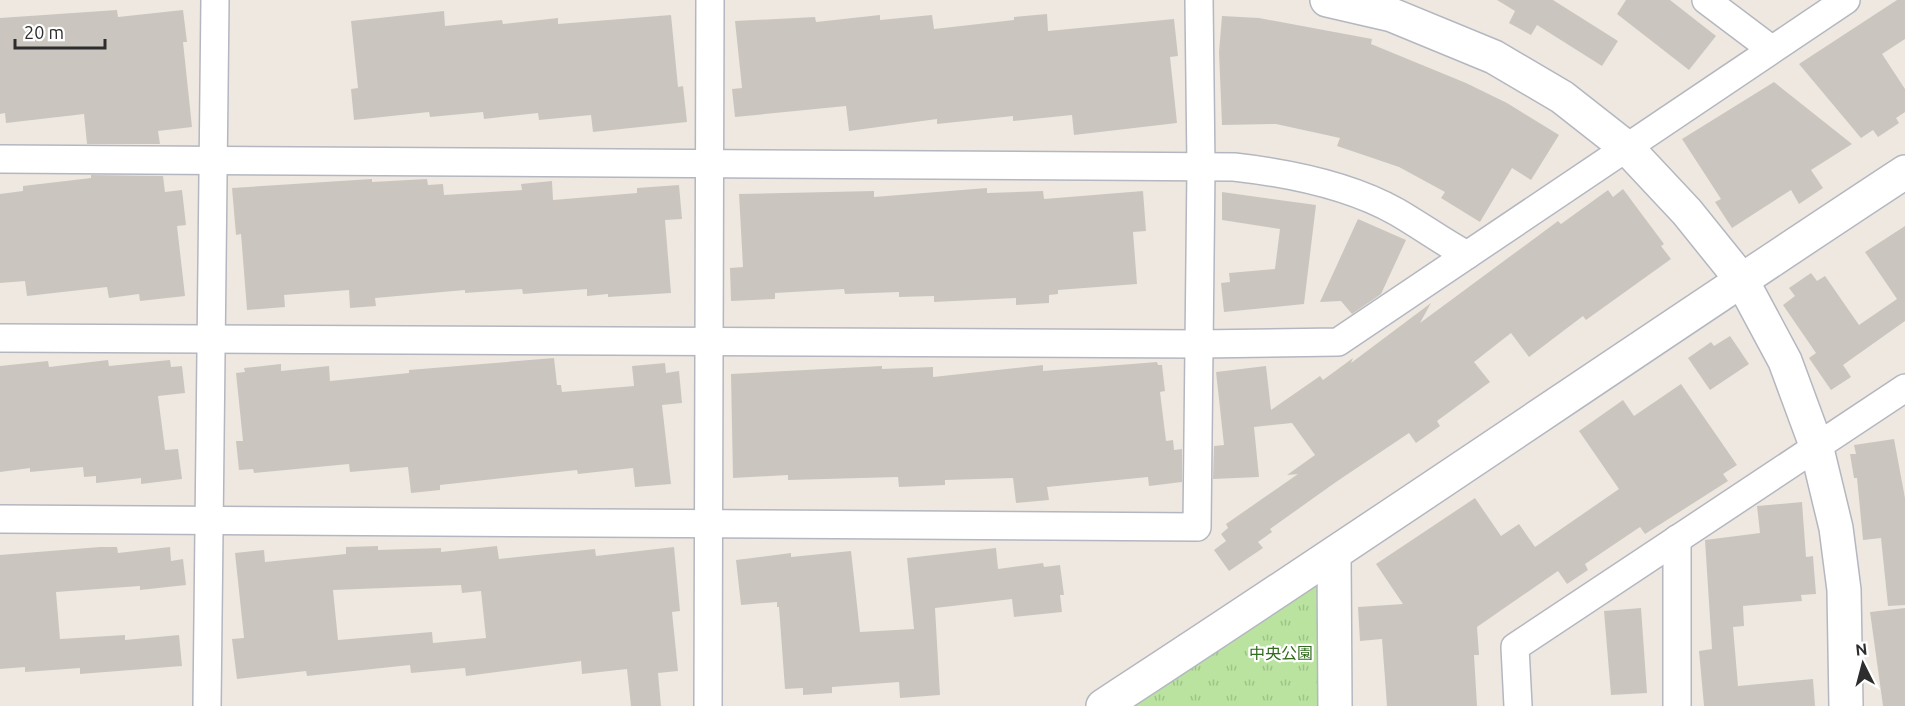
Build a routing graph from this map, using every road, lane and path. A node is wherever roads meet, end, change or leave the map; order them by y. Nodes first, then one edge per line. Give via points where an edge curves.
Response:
1 (215, 0) edge
2 (710, 0) edge
3 (1199, 0) edge
4 (1327, 0) edge
5 (1706, 0) edge
6 (1846, 0) edge
7 (1771, 49) junction
8 (1627, 148) junction
9 (0, 159) edge
10 (214, 160) junction
11 (711, 164) junction
12 (1201, 168) junction
13 (1905, 172) edge
14 (1467, 255) junction
15 (1742, 279) junction
16 (0, 338) edge
17 (210, 339) junction
18 (709, 341) junction
19 (1199, 344) junction
20 (1905, 388) edge
21 (1816, 445) junction
22 (0, 519) edge
23 (209, 520) junction
24 (710, 522) junction
25 (1677, 539) junction
26 (1334, 556) junction
27 (207, 706) edge
28 (708, 706) edge
29 (1103, 706) edge
30 (1335, 706) edge
31 (1518, 706) edge
32 (1677, 706) edge
33 (1845, 706) edge

1 - 10 street
2 - 11 street
3 - 12 street
4 - 8 street via 1392,15 1494,57 1562,97
5 - 7 street
6 - 7 street
7 - 8 street
8 - 14 street
8 - 15 street
9 - 10 street
10 - 11 street
10 - 17 street
11 - 12 street
11 - 18 street
12 - 14 street via 1270,171 1358,196 1396,212
12 - 19 street
13 - 15 street
14 - 19 street via 1338,342
15 - 21 street via 1785,361
15 - 26 street
16 - 17 street
17 - 18 street
17 - 23 street
18 - 19 street
18 - 24 street
19 - 24 street via 1197,527
20 - 21 street
21 - 25 street
21 - 33 street via 1836,528 1844,590
22 - 23 street
23 - 24 street
23 - 27 street
24 - 28 street
25 - 31 street via 1515,647
25 - 32 street
26 - 29 street
26 - 30 street

